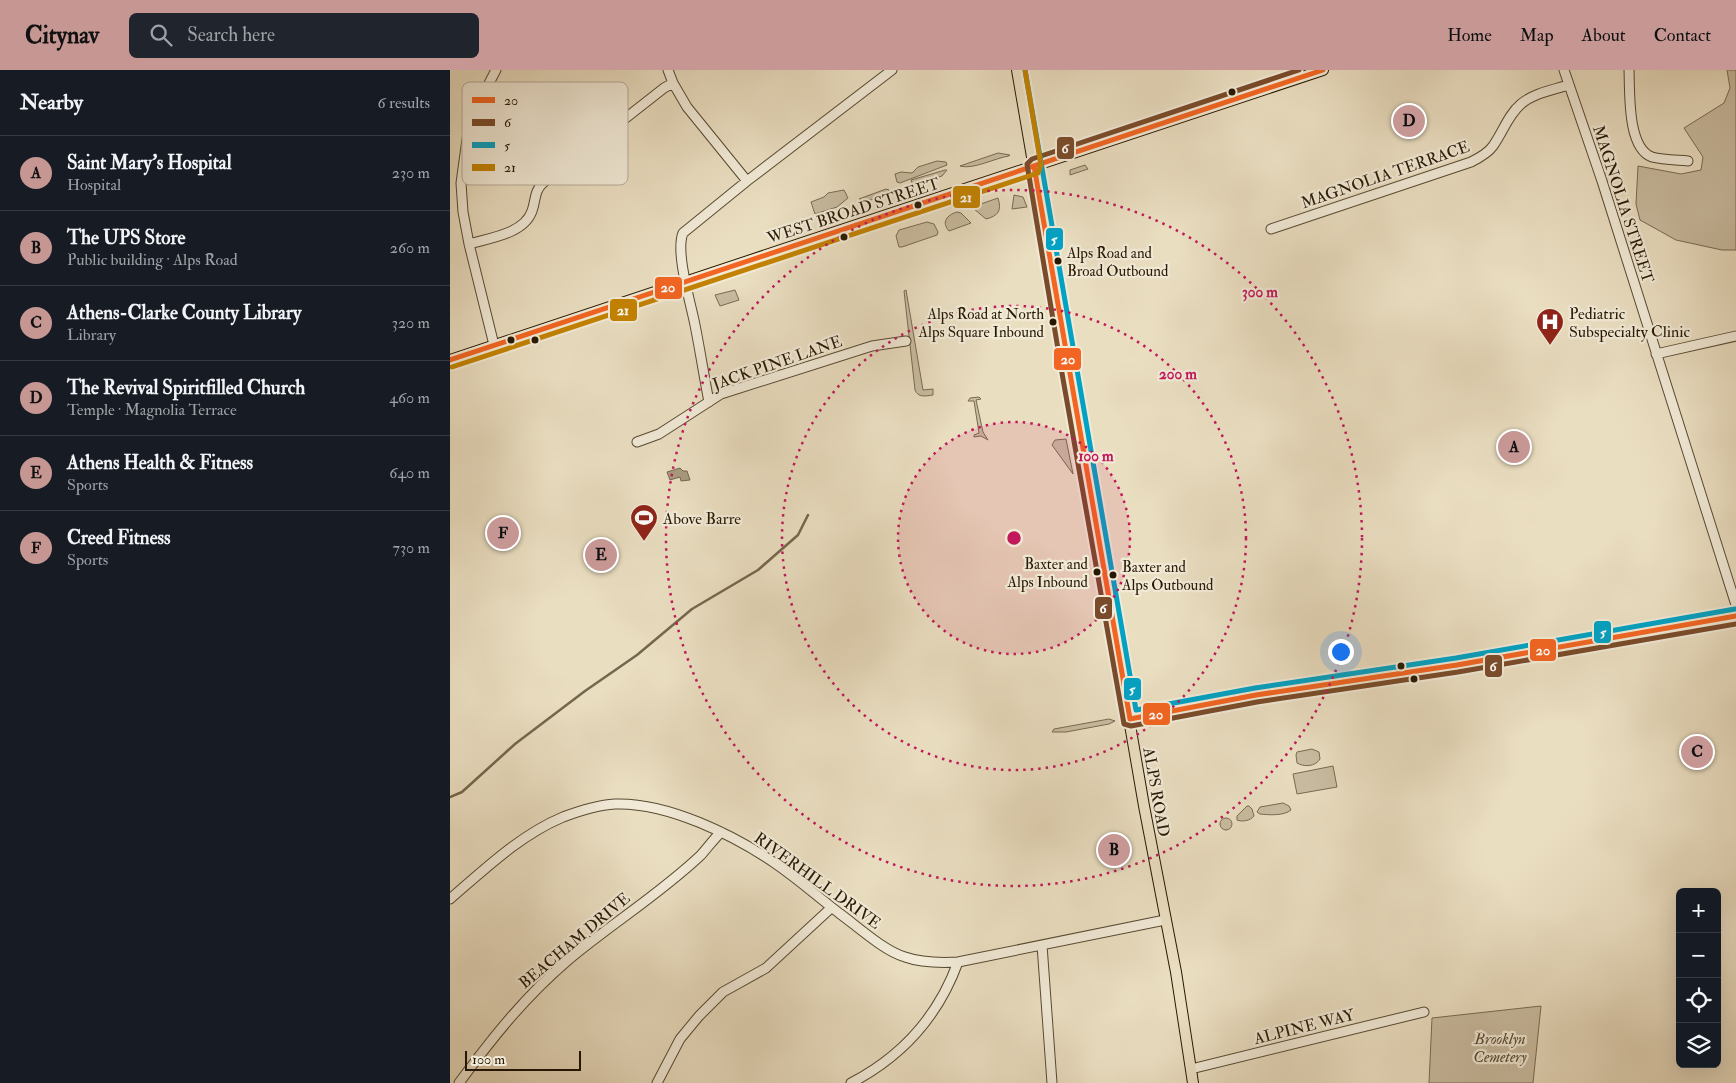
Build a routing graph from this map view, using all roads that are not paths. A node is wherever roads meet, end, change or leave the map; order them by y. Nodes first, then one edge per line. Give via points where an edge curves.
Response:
1 (496, 70) edge
2 (668, 70) edge
3 (892, 70) edge
4 (1017, 70) edge
5 (1322, 70) edge
6 (1564, 70) edge
7 (1629, 70) edge
8 (490, 82) edge
9 (672, 83) junction
10 (1568, 85) junction
11 (628, 116) edge
12 (1688, 161) dead end
13 (1034, 166) junction
14 (462, 181) edge
15 (747, 181) junction
16 (541, 185) edge
17 (1271, 229) dead end
18 (469, 244) junction
19 (685, 281) junction
20 (1736, 336) edge
21 (906, 340) dead end
22 (494, 345) junction
23 (1656, 354) junction
24 (450, 360) edge
25 (709, 402) junction
26 (637, 442) dead end
27 (1736, 606) edge
28 (1736, 616) edge
29 (1130, 719) junction
30 (721, 832) junction
31 (450, 899) edge
32 (832, 908) junction
33 (1165, 920) junction
34 (1042, 945) junction
35 (958, 962) junction
36 (1424, 1012) dead end
37 (1191, 1069) junction
38 (460, 1083) edge
39 (657, 1083) edge
40 (851, 1083) edge
41 (1052, 1083) edge
42 (1193, 1083) edge

1 - 8 street
2 - 9 street
3 - 15 street
4 - 13 main road, ALPS ROAD
5 - 13 main road, WEST BROAD STREET
6 - 10 street, MAGNOLIA STREET
7 - 12 street via 1634,132 1641,147 1651,157
9 - 11 street
9 - 15 street via 687,107
10 - 17 street, MAGNOLIA TERRACE via 1520,104 1492,147 1471,162
10 - 23 street, MAGNOLIA STREET via 1602,180
13 - 19 main road, WEST BROAD STREET
13 - 29 main road, ALPS ROAD
14 - 18 street via 461,196
15 - 19 street via 683,233 680,244
16 - 18 street via 536,192 529,217 518,227
18 - 22 street
19 - 22 main road, WEST BROAD STREET
19 - 25 street
20 - 23 street
21 - 25 street, JACK PINE LANE via 872,346 721,394
22 - 24 main road, WEST BROAD STREET
23 - 27 street, MAGNOLIA STREET
25 - 26 street, JACK PINE LANE via 660,434
28 - 29 main road via 1457,665 1256,695
29 - 33 main road, ALPS ROAD
30 - 31 street, RIVERHILL DRIVE via 666,810 614,804 590,808 563,817 527,837
30 - 32 street, RIVERHILL DRIVE via 776,864
30 - 38 street, BEACHAM DRIVE via 701,854 526,999 492,1038
32 - 35 street, RIVERHILL DRIVE via 892,952 936,963
32 - 39 street via 766,968 723,992 680,1039
33 - 34 street, RIVERHILL DRIVE
33 - 37 main road, ALPS ROAD
34 - 35 street, RIVERHILL DRIVE
34 - 41 street
35 - 40 street via 951,982 928,1021 888,1061
36 - 37 street, ALPINE WAY
37 - 42 main road, ALPS ROAD

